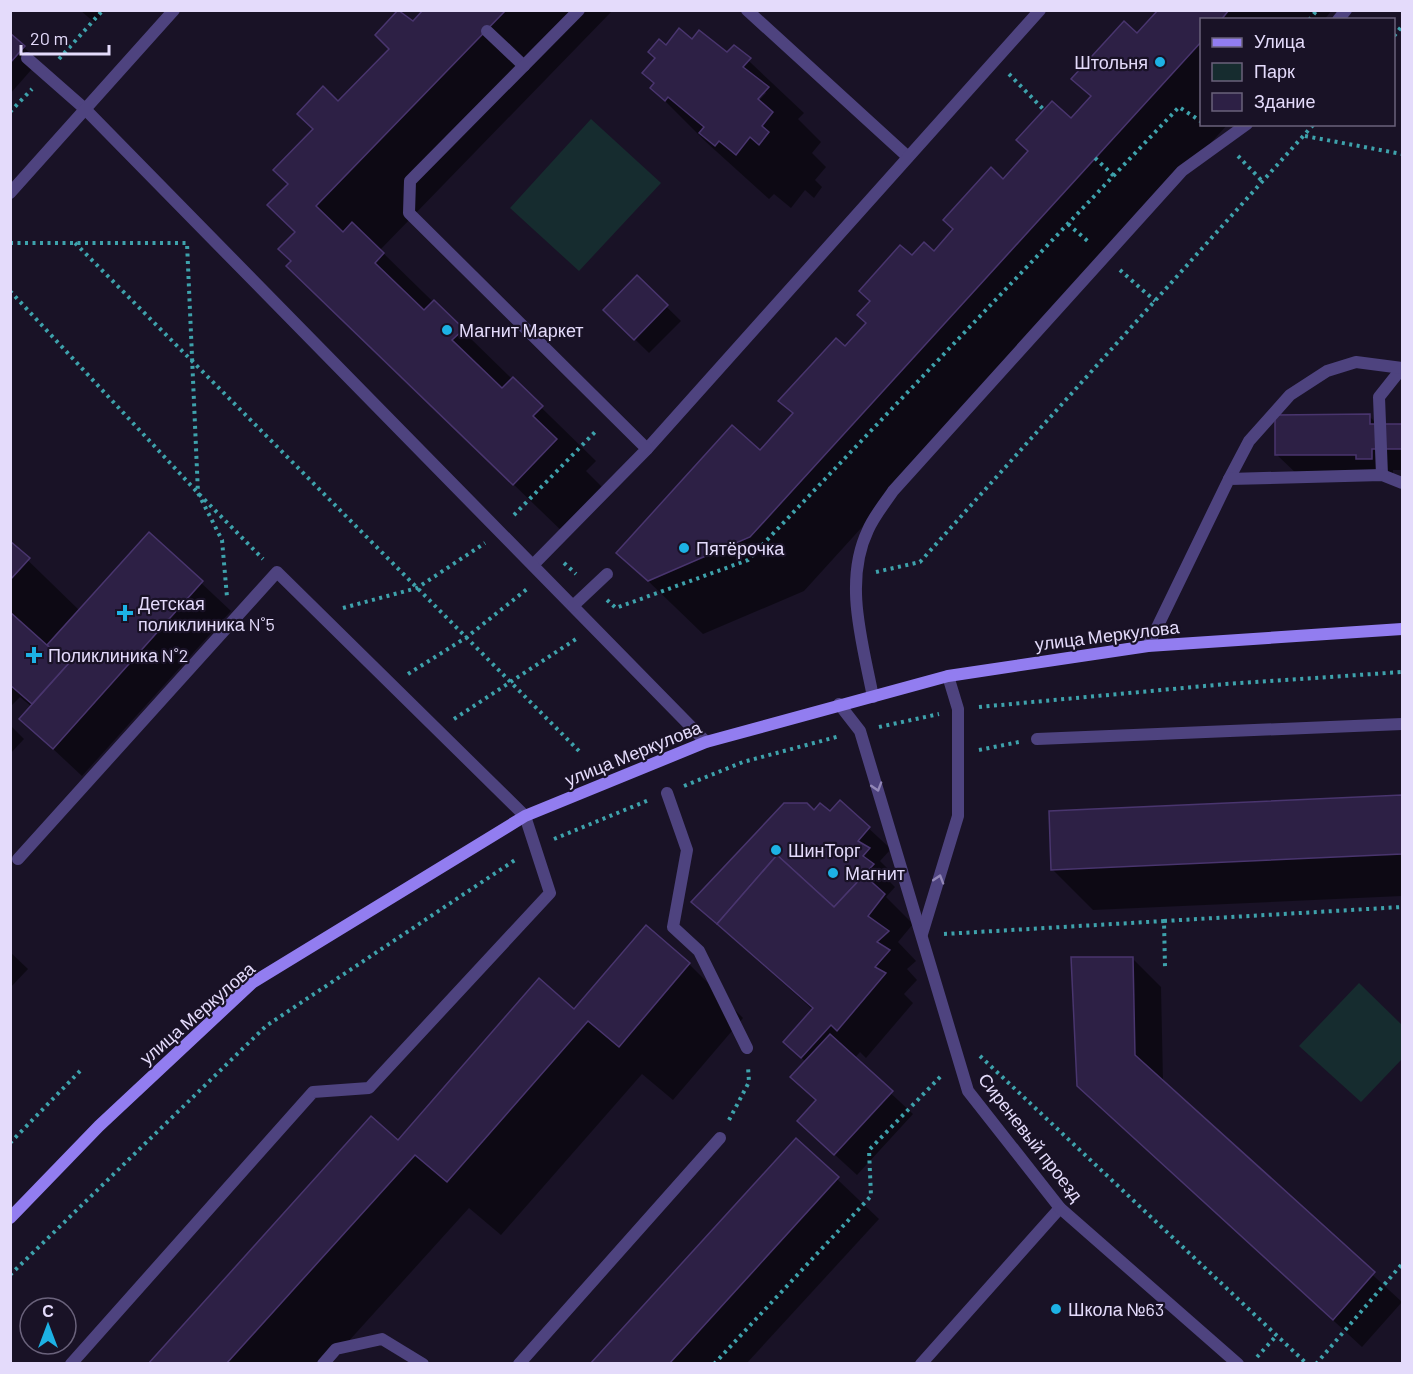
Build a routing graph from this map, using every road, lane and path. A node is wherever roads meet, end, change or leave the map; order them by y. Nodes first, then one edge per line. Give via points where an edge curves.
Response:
1 (103, 10) edge
2 (174, 10) edge
3 (579, 10) edge
4 (747, 10) edge
5 (1040, 10) edge
6 (487, 31) dead end
7 (79, 37) dead end
8 (27, 58) dead end
9 (524, 66) junction
10 (1004, 69) dead end
11 (85, 109) junction
12 (1044, 110) dead end
13 (1200, 121) edge
14 (1244, 126) edge
15 (1312, 126) edge
16 (1304, 136) junction
17 (1402, 154) edge
18 (908, 157) junction
19 (1095, 158) dead end
20 (1114, 176) junction
21 (10, 193) edge
22 (10, 243) edge
23 (75, 243) junction
24 (10, 291) edge
25 (192, 361) junction
26 (1402, 368) edge
27 (647, 449) junction
28 (1382, 475) junction
29 (1229, 478) junction
30 (1402, 483) edge
31 (198, 494) junction
32 (559, 559) dead end
33 (533, 565) junction
34 (277, 572) junction
35 (607, 574) dead end
36 (543, 576) junction
37 (855, 577) junction
38 (592, 588) junction
39 (227, 604) dead end
40 (573, 606) junction
41 (594, 627) junction
42 (1402, 629) edge
43 (467, 638) junction
44 (1148, 646) junction
45 (1402, 672) edge
46 (405, 676) dead end
47 (948, 676) junction
48 (511, 682) junction
49 (873, 697) junction
50 (839, 705) junction
51 (958, 710) junction
52 (1402, 724) edge
53 (437, 730) junction
54 (860, 731) junction
55 (1037, 739) joint
56 (706, 742) junction
57 (579, 751) dead end
58 (958, 754) junction
59 (667, 793) junction
60 (525, 816) junction
61 (535, 847) junction
62 (18, 859) dead end
63 (1402, 907) edge
64 (1164, 921) junction
65 (922, 935) junction
66 (1165, 967) dead end
67 (747, 1048) joint
68 (957, 1060) junction
69 (81, 1071) dead end
70 (720, 1138) joint
71 (10, 1143) edge
72 (1060, 1208) junction
73 (10, 1218) edge
74 (1402, 1264) edge
75 (10, 1275) edge
76 (1277, 1335) junction
77 (71, 1364) edge
78 (323, 1364) edge
79 (423, 1364) edge
80 (519, 1364) edge
81 (714, 1364) edge
82 (921, 1364) edge
83 (1238, 1364) edge
84 (1252, 1364) edge
85 (1307, 1364) edge
86 (1316, 1364) edge

1 - 7 path
2 - 11 street
3 - 9 street
4 - 18 street
5 - 18 street
6 - 9 street
8 - 11 street
9 - 27 street via 410,181 409,213
10 - 12 path
11 - 21 street
11 - 33 street
13 - 20 path via 1179,107
14 - 37 street via 1182,171 893,491 867,530
15 - 16 path
16 - 17 path
16 - 37 path via 920,562
18 - 27 street
19 - 20 path
20 - 38 path via 748,561 616,608
22 - 23 path
23 - 25 path
23 - 25 path via 187,243
24 - 31 path
25 - 31 path
25 - 43 path
26 - 28 street via 1378,397
26 - 29 street via 1356,362 1327,371 1290,395 1249,441
27 - 33 street
28 - 29 street
28 - 30 street
29 - 44 street
31 - 34 path
31 - 39 path via 222,540
32 - 38 path
33 - 36 street
34 - 53 street
34 - 62 street
35 - 38 street
36 - 40 street
36 - 43 path
37 - 49 street via 857,611
38 - 40 street
40 - 41 street
41 - 48 path
41 - 56 street
42 - 44 street, улица Меркулова
43 - 46 path
43 - 48 path
44 - 47 street, улица Меркулова
45 - 51 path via 1226,684
47 - 49 street, улица Меркулова
47 - 51 street
48 - 53 path
48 - 57 path
49 - 50 street, улица Меркулова
50 - 54 street, Сиреневый проезд
50 - 56 street, улица Меркулова
51 - 54 path
51 - 58 street
52 - 55 street
53 - 60 street
54 - 59 path via 743,762
54 -> 65 street, Сиреневый проезд
55 - 58 path
56 - 60 street, улица Меркулова
65 -> 58 street via 958,816
59 - 61 path
59 - 67 street via 687,850 673,927 699,951
60 - 61 street
60 - 73 street, улица Меркулова via 252,983 99,1126
61 - 75 path via 266,1026
61 - 77 street via 550,893 369,1088 313,1092
63 - 64 path
64 - 65 path
64 - 66 path
65 - 68 street, Сиреневый проезд
67 - 70 path via 749,1082
68 - 72 street, Сиреневый проезд via 968,1091
68 - 76 path via 978,1054
68 - 81 path via 869,1150 871,1196
69 - 71 path
70 - 80 street
72 - 82 street
72 - 83 street, Сиреневый проезд
74 - 86 path
76 - 84 path
76 - 85 path
78 - 79 street via 336,1349 382,1339

